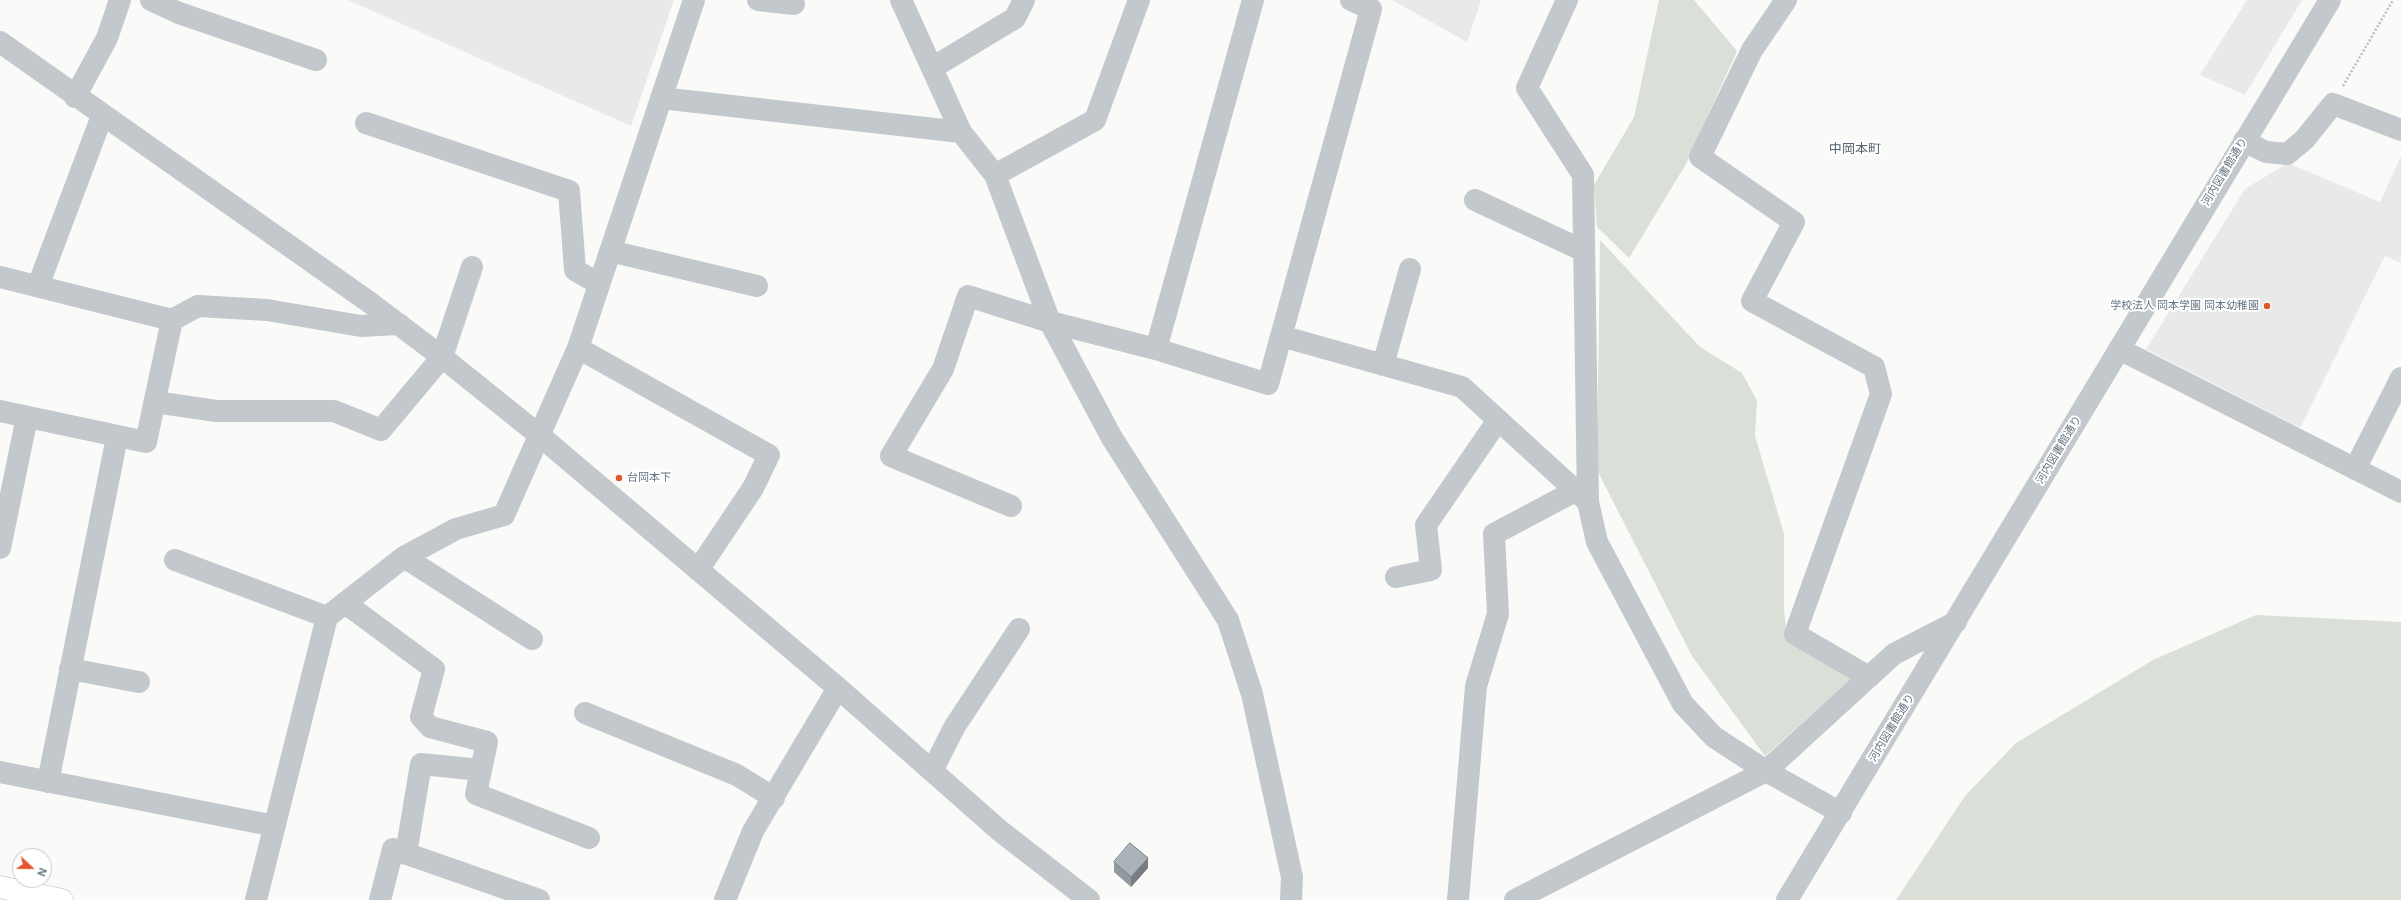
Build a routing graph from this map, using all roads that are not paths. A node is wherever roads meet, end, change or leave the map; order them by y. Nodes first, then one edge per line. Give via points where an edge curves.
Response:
1 (120, 0) edge
2 (151, 0) edge
3 (694, 0) edge
4 (758, 0) edge
5 (901, 0) edge
6 (1024, 0) edge
7 (1140, 0) edge
8 (1253, 0) edge
9 (1351, 0) edge
10 (1567, 0) edge
11 (1786, 0) edge
12 (2330, 0) edge
13 (794, 4) dead end
14 (0, 42) edge
15 (316, 60) dead end
16 (932, 68) junction
17 (75, 96) junction
18 (661, 98) junction
19 (102, 116) junction
20 (366, 123) dead end
21 (2401, 130) edge
22 (961, 132) junction
23 (2244, 141) junction
24 (995, 175) junction
25 (1476, 200) dead end
26 (610, 250) junction
27 (1584, 251) junction
28 (472, 267) dead end
29 (1410, 269) dead end
30 (0, 277) edge
31 (599, 284) junction
32 (38, 286) junction
33 (757, 286) dead end
34 (172, 320) junction
35 (1050, 322) junction
36 (399, 324) junction
37 (1281, 336) junction
38 (578, 348) junction
39 (1156, 349) junction
40 (2119, 349) junction
41 (442, 357) junction
42 (1384, 365) junction
43 (2401, 378) edge
44 (155, 402) junction
45 (0, 411) edge
46 (27, 417) junction
47 (1498, 420) junction
48 (539, 435) junction
49 (118, 437) junction
50 (2355, 469) junction
51 (2401, 492) edge
52 (1582, 496) junction
53 (1011, 506) dead end
54 (0, 548) edge
55 (404, 557) junction
56 (175, 560) dead end
57 (698, 570) junction
58 (1396, 577) dead end
59 (345, 603) junction
60 (328, 617) junction
61 (1956, 622) junction
62 (1019, 629) dead end
63 (532, 639) dead end
64 (70, 669) junction
65 (1869, 677) junction
66 (139, 682) dead end
67 (838, 688) junction
68 (585, 713) dead end
69 (481, 770) junction
70 (932, 771) junction
71 (1766, 771) junction
72 (0, 772) edge
73 (48, 782) junction
74 (774, 798) junction
75 (1841, 813) junction
76 (275, 826) junction
77 (589, 838) dead end
78 (406, 854) junction
79 (0, 887) edge
80 (62, 900) edge
81 (256, 900) edge
82 (380, 900) edge
83 (539, 900) edge
84 (725, 900) edge
85 (1089, 900) edge
86 (1291, 900) edge
87 (1458, 900) edge
88 (1515, 900) edge
89 (1787, 900) edge

1 - 17 street via 107,38
2 - 15 street via 179,13
3 - 18 street
4 - 13 street
5 - 16 street
6 - 16 street via 1015,18
7 - 24 street via 1095,120
8 - 39 street
9 - 37 street via 1371,9
10 - 27 street via 1527,88 1583,175
11 - 65 street via 1752,50 1700,157 1794,222 1752,301 1874,367 1881,394 1795,634
12 - 23 street, 河内図書館通り
14 - 17 street
16 - 22 street
17 - 19 street
18 - 22 street
18 - 26 street
19 - 32 street
19 - 36 street
20 - 31 street via 569,191 575,270
21 - 23 street via 2333,104 2304,140 2287,154 2266,152
22 - 24 street
23 - 40 street, 河内図書館通り
24 - 35 street
25 - 27 street
26 - 31 street
26 - 33 street
27 - 52 street
28 - 41 street
29 - 42 street
30 - 32 street
31 - 38 street
32 - 34 street
34 - 36 street via 198,306 267,310 361,326
34 - 44 street
35 - 39 street
35 - 53 street via 968,296 943,369 891,456
35 - 86 street via 1112,438 1228,620 1259,724 1292,877
36 - 41 street
37 - 39 street via 1268,384
37 - 42 street
38 - 48 street
38 - 57 street via 769,455 753,488
40 - 50 street
40 - 61 street, 河内図書館通り
41 - 44 street via 381,430 334,411 216,411
41 - 48 street
42 - 47 street via 1462,387
43 - 50 street
44 - 49 street via 146,442
45 - 46 street
46 - 49 street
46 - 54 street
47 - 52 street
47 - 58 street via 1426,525 1431,570
48 - 55 street via 504,515 456,529
48 - 57 street
49 - 64 street
50 - 51 street
52 - 71 street via 1598,542 1683,704 1714,737
52 - 87 street via 1494,534 1498,614 1476,686
55 - 59 street
55 - 63 street
56 - 60 street
57 - 67 street
59 - 60 street
59 - 69 street via 434,669 421,717 430,727 487,742
60 - 76 street
61 - 65 street via 1894,654
61 - 75 street, 河内図書館通り
62 - 70 street via 955,726
64 - 66 street
64 - 73 street
65 - 71 street
67 - 70 street
67 - 74 street
68 - 74 street via 737,775
69 - 77 street via 476,794
69 - 78 street via 421,764
70 - 85 street via 998,830
71 - 75 street
71 - 88 street
72 - 73 street
73 - 76 street
74 - 84 street via 753,831
75 - 89 street, 河内図書館通り
76 - 81 street
78 - 82 street via 393,849
78 - 83 street
79 - 80 main road

